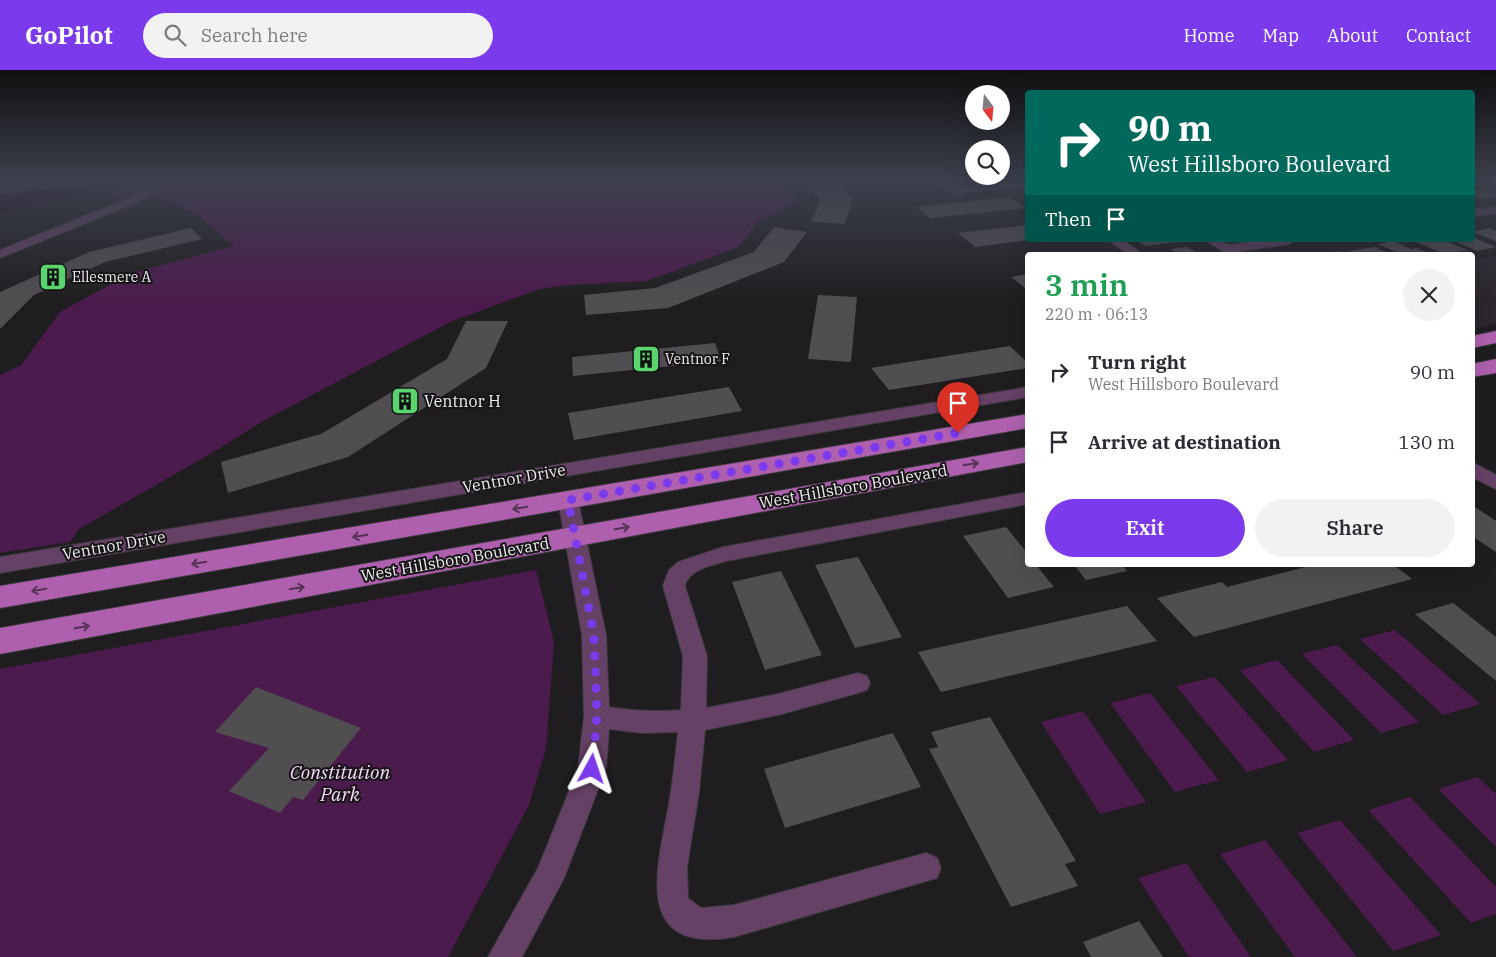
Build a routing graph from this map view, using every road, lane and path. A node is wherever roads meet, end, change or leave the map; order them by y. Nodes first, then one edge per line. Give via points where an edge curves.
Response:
1 (83, 220) edge
2 (1117, 242) edge
3 (1215, 242) edge
4 (1280, 242) edge
5 (1133, 252) edge
6 (1233, 252) edge
7 (0, 254) edge
8 (1496, 337) edge
9 (1475, 341) edge
10 (1496, 366) edge
11 (1475, 370) edge
12 (1025, 393) edge
13 (1025, 422) edge
14 (1025, 455) edge
15 (1475, 470) edge
16 (1496, 482) edge
17 (1025, 499) edge
18 (568, 500) junction
19 (574, 537) junction
20 (0, 565) edge
21 (0, 597) edge
22 (0, 641) edge
23 (858, 683) dead end
24 (597, 716) junction
25 (693, 719) junction
26 (926, 868) dead end
27 (504, 957) edge

1 - 7 street
2 - 5 street
3 - 6 street
4 - 6 street
8 - 9 main road
10 - 11 main road
12 - 20 street, Ventnor Drive
13 - 18 main road, West Hillsboro Boulevard
19 -> 14 main road, West Hillsboro Boulevard
15 - 16 street
17 - 25 street via 723,554 686,567 677,575 674,586 695,656
18 - 19 street
18 -> 21 main road, West Hillsboro Boulevard
22 -> 19 main road, West Hillsboro Boulevard
19 - 24 street via 594,635
23 - 25 street via 763,708
24 - 25 street via 642,722
24 - 27 street via 592,769 549,878
25 - 26 street via 672,867 672,904 684,917 702,926 734,921

